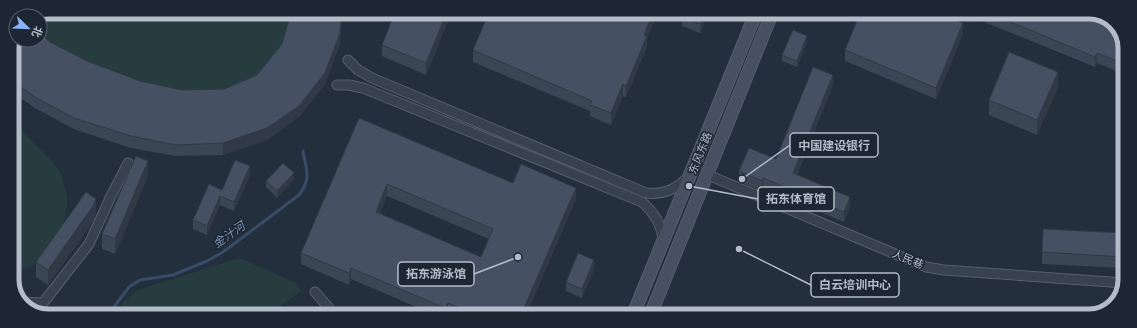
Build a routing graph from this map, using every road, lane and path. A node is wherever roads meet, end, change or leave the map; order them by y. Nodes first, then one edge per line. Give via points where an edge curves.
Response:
1 (754, 19) edge
2 (770, 19) edge
3 (348, 60) dead end
4 (337, 85) dead end
5 (698, 156) junction
6 (128, 163) dead end
7 (712, 163) junction
8 (692, 173) junction
9 (708, 174) junction
10 (663, 242) junction
11 (1118, 283) edge
12 (314, 292) dead end
13 (29, 302) edge
14 (330, 309) edge
15 (637, 309) edge
16 (653, 309) edge

1 - 5 main road, 东风东路
2 - 7 main road, 东风东路
3 - 8 street via 372,78 646,193 671,190
4 - 10 street via 363,88 642,202 658,219
5 - 7 main road via 703,166
5 - 8 main road, 东风东路
6 - 13 street via 89,244 42,303
7 - 9 main road, 东风东路
8 - 10 main road, 东风东路
9 - 11 street, 人民巷 via 926,266 944,270
9 - 16 main road, 东风东路
10 - 15 main road, 东风东路
12 - 14 street

